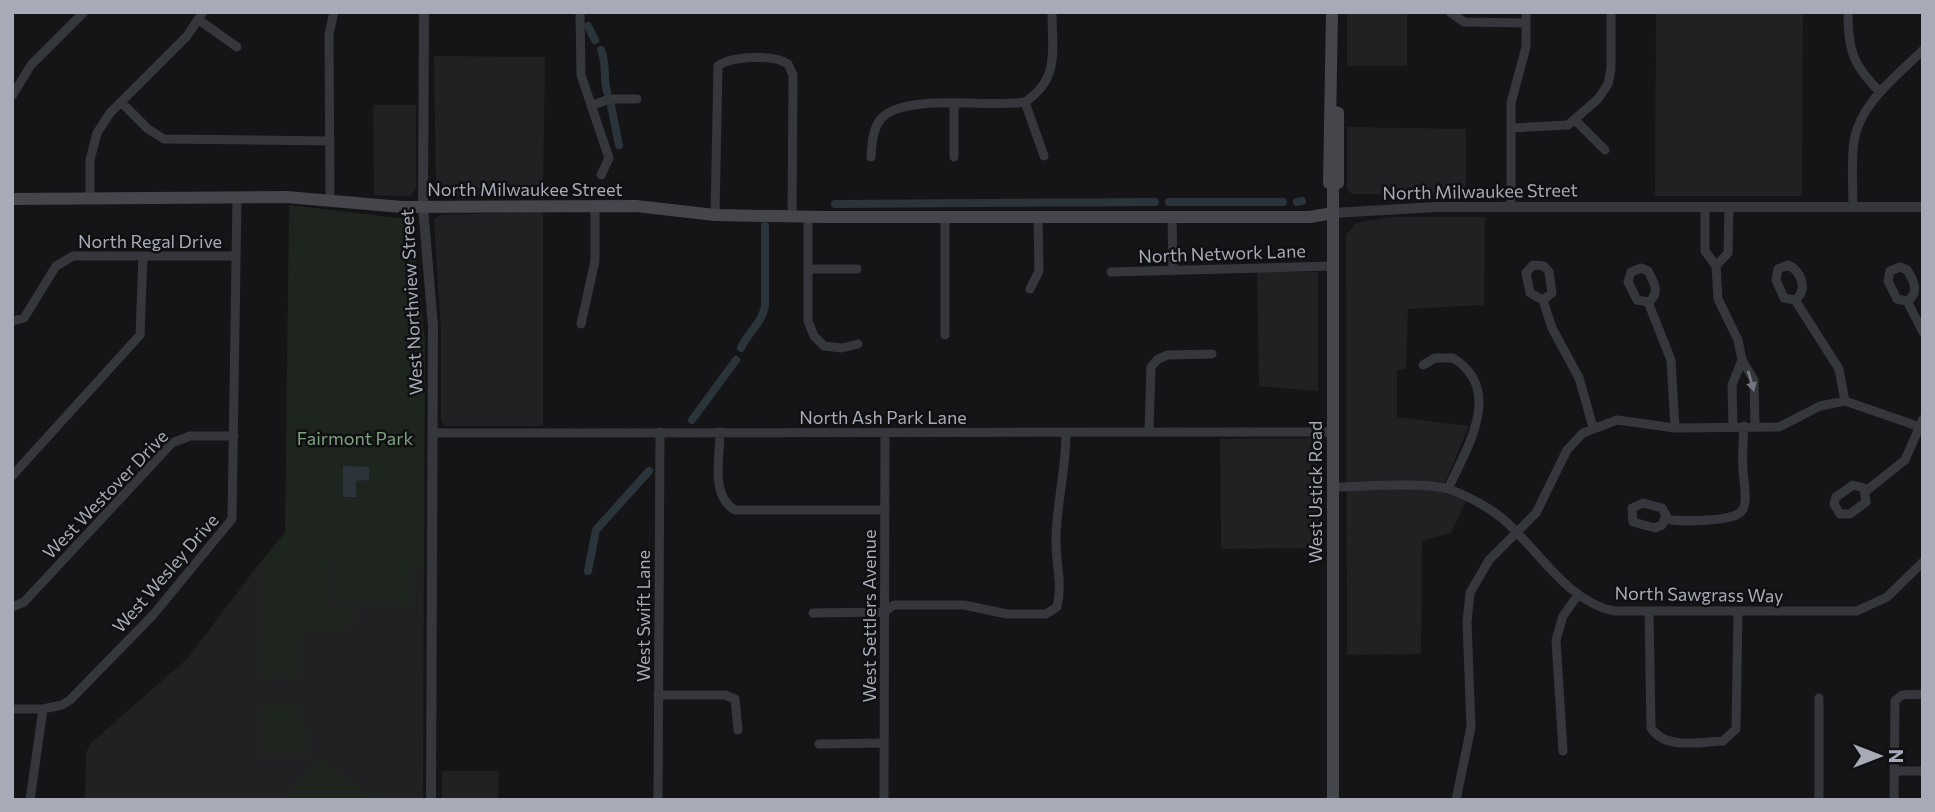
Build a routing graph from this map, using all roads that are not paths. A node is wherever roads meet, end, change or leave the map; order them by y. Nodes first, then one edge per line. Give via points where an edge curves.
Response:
1 (84, 12) edge
2 (334, 12) edge
3 (424, 12) edge
4 (580, 12) edge
5 (1052, 12) edge
6 (1332, 12) edge
7 (1450, 12) edge
8 (1611, 12) edge
9 (1848, 12) edge
10 (201, 16) edge
11 (1526, 18) edge
12 (237, 47) dead end
13 (1923, 50) edge
14 (1880, 92) junction
15 (12, 96) edge
16 (637, 99) dead end
17 (1024, 102) junction
18 (121, 103) junction
19 (954, 105) junction
20 (591, 106) junction
21 (1576, 121) junction
22 (1511, 128) junction
23 (330, 141) junction
24 (1605, 150) dead end
25 (1044, 156) dead end
26 (954, 157) dead end
27 (871, 158) dead end
28 (601, 174) dead end
29 (90, 198) junction
30 (237, 198) junction
31 (12, 199) edge
32 (330, 200) junction
33 (595, 205) junction
34 (1511, 206) junction
35 (424, 207) junction
36 (1705, 207) junction
37 (1729, 207) junction
38 (1853, 207) junction
39 (1923, 208) edge
40 (1333, 213) junction
41 (715, 215) junction
42 (792, 216) junction
43 (808, 216) junction
44 (1038, 216) junction
45 (1172, 216) junction
46 (944, 217) junction
47 (143, 256) junction
48 (236, 256) junction
49 (1716, 266) junction
50 (1333, 267) junction
51 (808, 269) junction
52 (857, 269) dead end
53 (1173, 271) junction
54 (1111, 272) dead end
55 (1030, 289) dead end
56 (1543, 300) dead end
57 (1795, 300) dead end
58 (1907, 301) dead end
59 (1648, 302) dead end
60 (12, 321) edge
61 (582, 324) dead end
62 (1923, 332) edge
63 (945, 335) dead end
64 (858, 344) dead end
65 (1212, 354) dead end
66 (1742, 360) junction
67 (1423, 365) dead end
68 (1845, 401) junction
69 (1922, 424) edge
70 (1738, 426) junction
71 (1755, 426) junction
72 (1593, 427) junction
73 (1675, 428) junction
74 (660, 432) junction
75 (719, 432) junction
76 (1149, 432) junction
77 (1333, 432) junction
78 (433, 433) junction
79 (885, 433) junction
80 (1066, 433) junction
81 (234, 436) junction
82 (12, 476) edge
83 (1333, 487) junction
84 (1448, 489) junction
85 (1866, 491) dead end
86 (885, 510) junction
87 (1665, 519) dead end
88 (1518, 534) junction
89 (1923, 562) edge
90 (1578, 595) junction
91 (12, 607) edge
92 (1649, 611) junction
93 (1738, 611) junction
94 (884, 612) junction
95 (813, 613) dead end
96 (659, 695) junction
97 (1923, 695) edge
98 (1819, 698) dead end
99 (12, 709) edge
100 (43, 709) junction
101 (738, 730) dead end
102 (884, 743) junction
103 (819, 744) dead end
104 (1563, 751) dead end
105 (1923, 771) edge
106 (1894, 772) junction
107 (30, 800) edge
108 (431, 800) edge
109 (658, 800) edge
110 (884, 800) edge
111 (1333, 800) edge
112 (1456, 800) edge
113 (1819, 800) edge
114 (1894, 800) edge

1 - 15 street via 31,65
2 - 23 street
3 - 35 street, West Northview Street
4 - 20 street via 581,75
5 - 17 street via 1049,79 1042,91
6 - 40 main road, West Ustick Road via 1329,183 1333,185
7 - 11 street via 1464,22
8 - 21 street via 1608,84
9 - 14 street via 1853,58
10 - 12 street
10 - 18 street
11 - 22 street
13 - 14 street
14 - 38 street via 1863,115 1854,142
16 - 20 street via 609,99
17 - 19 street
17 - 25 street
18 - 23 street via 164,139
18 - 29 street via 97,133 90,160
19 - 26 street
19 - 27 street via 894,109 880,120 872,137
20 - 28 street via 609,158
21 - 22 street via 1558,127
21 - 24 street
22 - 34 street
23 - 32 street
29 - 30 main road, North Milwaukee Street
29 - 31 main road, North Milwaukee Street
30 - 32 main road, North Milwaukee Street
30 - 48 street, West Wesley Drive
32 - 35 main road, North Milwaukee Street
33 - 35 main road, North Milwaukee Street
33 - 41 main road, North Milwaukee Street via 652,206
33 - 61 street via 595,261
34 - 36 street, North Milwaukee Street
34 - 40 street, North Milwaukee Street
35 - 78 street, West Northview Street via 433,326
36 - 37 street, North Milwaukee Street
36 - 49 street via 1705,251
37 - 38 street, North Milwaukee Street
37 - 49 street via 1728,253
38 - 39 street, North Milwaukee Street
40 - 45 main road, North Milwaukee Street via 1310,217
40 - 50 main road, West Ustick Road
41 - 42 main road, North Milwaukee Street
41 - 42 street via 718,66 727,60 779,60 789,64 793,75
42 - 43 main road, North Milwaukee Street
43 - 46 main road, North Milwaukee Street
43 - 51 street
44 - 45 main road, North Milwaukee Street
44 - 46 main road, North Milwaukee Street
44 - 55 street via 1039,271
45 - 53 street
46 - 63 street
47 - 48 street, North Regal Drive
47 - 60 street, North Regal Drive via 63,260 55,266 32,310
47 - 82 street via 140,335
48 - 81 street, West Wesley Drive
49 - 66 street via 1718,299 1738,340
50 - 53 street, North Network Lane
50 - 77 main road, West Ustick Road
51 - 52 street
51 - 64 street via 808,321 814,336 833,348
53 - 54 street, North Network Lane
56 - 72 street via 1552,328 1579,378
57 - 68 street via 1839,369
58 - 62 street
59 - 73 street via 1671,360
65 - 76 street via 1168,355 1151,367
66 - 70 street via 1732,385
66 -> 71 street via 1754,380
67 - 84 street via 1436,358 1453,358 1466,370 1480,398 1480,415
68 - 69 street
68 - 71 street via 1820,406 1779,427
69 - 85 street via 1905,460
70 - 71 street
70 - 73 street
70 - 87 street via 1748,498 1739,515 1687,522
72 - 73 street via 1630,419
72 - 88 street via 1567,450 1541,505
74 - 75 street, North Ash Park Lane
74 - 78 street, North Ash Park Lane
74 - 96 street, West Swift Lane
75 - 79 street, North Ash Park Lane
75 - 86 street via 719,495 735,510
76 - 77 street, North Ash Park Lane
76 - 80 street, North Ash Park Lane
77 - 83 main road, West Ustick Road
78 - 108 street, West Northview Street
79 - 80 street, North Ash Park Lane
79 - 86 street, West Settlers Avenue
80 - 94 street via 1066,470 1056,537 1061,590 1057,607 1046,614 1007,614 964,605 894,605
81 - 91 street, West Westover Drive via 190,436 172,443 24,602
81 - 100 street, West Wesley Drive via 234,508 225,531 153,615 70,700
83 - 84 street, North Sawgrass Way
83 - 111 main road, West Ustick Road
84 - 88 street, North Sawgrass Way via 1491,510
86 - 94 street, West Settlers Avenue
88 - 90 street, North Sawgrass Way
88 - 112 street via 1483,567 1468,603 1471,727
89 - 93 street, North Sawgrass Way via 1887,597 1866,609
90 - 92 street, North Sawgrass Way via 1605,609
90 - 104 street via 1563,616 1556,640
92 - 93 street, North Sawgrass Way
92 - 93 street via 1651,728 1663,740 1723,741 1736,729
94 - 95 street
94 - 102 street, West Settlers Avenue
96 - 101 street via 735,699
96 - 109 street, West Swift Lane
97 - 106 street via 1902,695 1895,701
98 - 113 street
99 - 100 street
100 - 107 street
102 - 103 street
102 - 110 street, West Settlers Avenue
105 - 106 street
106 - 114 street

